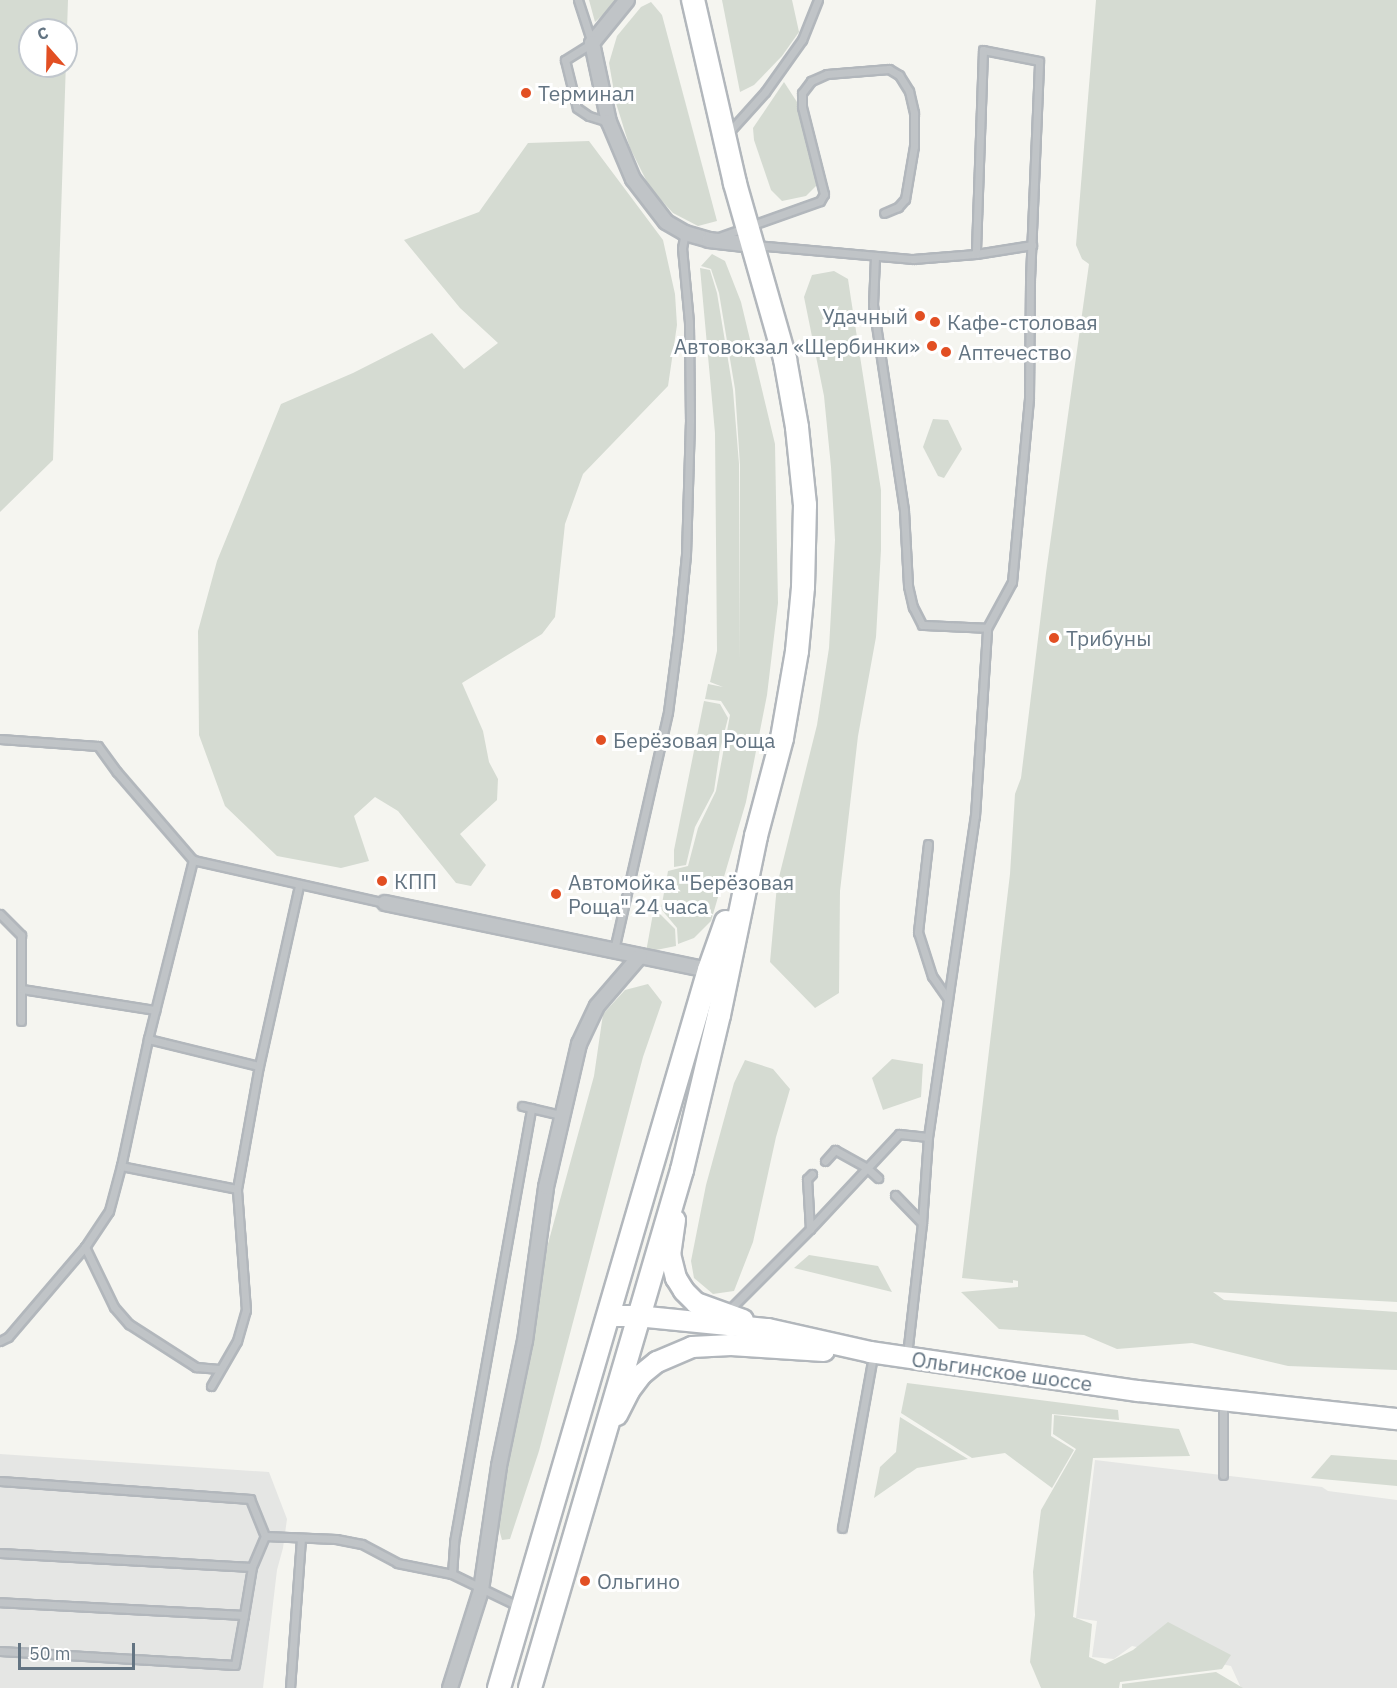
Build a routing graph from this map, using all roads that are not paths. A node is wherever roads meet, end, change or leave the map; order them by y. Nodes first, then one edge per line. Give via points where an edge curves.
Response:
1 (578, 0) edge
2 (627, 0) edge
3 (693, 0) edge
4 (818, 0) edge
5 (592, 43) junction
6 (609, 122) junction
7 (724, 138) junction
8 (884, 213) dead end
9 (685, 233) junction
10 (750, 236) junction
11 (1032, 245) junction
12 (976, 255) junction
13 (875, 257) junction
14 (987, 628) junction
15 (0, 739) edge
16 (756, 836) junction
17 (928, 843) dead end
18 (194, 860) junction
19 (299, 885) junction
20 (385, 903) joint
21 (0, 914) edge
22 (614, 950) junction
23 (640, 956) junction
24 (709, 970) junction
25 (22, 989) junction
26 (948, 999) junction
27 (155, 1010) junction
28 (21, 1021) dead end
29 (148, 1039) junction
30 (259, 1066) junction
31 (522, 1106) dead end
32 (531, 1108) junction
33 (561, 1115) junction
34 (928, 1137) junction
35 (825, 1161) dead end
36 (121, 1166) junction
37 (867, 1168) junction
38 (682, 1170) junction
39 (812, 1174) dead end
40 (878, 1178) dead end
41 (237, 1189) junction
42 (895, 1195) dead end
43 (922, 1223) junction
44 (810, 1229) junction
45 (84, 1247) junction
46 (725, 1314) junction
47 (609, 1316) junction
48 (637, 1316) junction
49 (768, 1329) junction
50 (0, 1341) edge
51 (872, 1353) junction
52 (907, 1357) junction
53 (219, 1369) junction
54 (211, 1386) dead end
55 (1223, 1400) junction
56 (1397, 1419) edge
57 (600, 1450) junction
58 (1223, 1475) dead end
59 (0, 1481) edge
60 (842, 1528) dead end
61 (265, 1536) junction
62 (301, 1538) junction
63 (0, 1552) edge
64 (252, 1567) junction
65 (452, 1574) junction
66 (481, 1590) junction
67 (0, 1602) edge
68 (522, 1608) junction
69 (244, 1615) junction
70 (0, 1651) edge
71 (290, 1688) edge
72 (450, 1688) edge
73 (499, 1688) edge
74 (530, 1688) edge

1 - 5 lane
2 - 5 street
3 - 7 main road
4 - 7 lane via 802,40 765,92
5 - 6 street
5 - 6 lane via 565,60 577,108
6 - 9 street via 633,179 666,222
7 - 10 main road
8 - 10 lane via 905,199 914,146 909,91 899,75 889,69 827,74 811,81 802,93 824,194 820,201
9 - 10 street via 709,240
9 - 22 lane via 682,248 689,322 690,410 686,555 669,712
10 - 13 lane
10 - 16 main road via 785,359 805,505 796,651 782,738
11 - 12 lane
11 - 12 lane via 1039,61 982,50
11 - 14 lane via 1029,398 1012,582
12 - 13 lane
13 - 14 lane via 873,305 904,512 912,607 922,625
14 - 26 lane via 975,816
15 - 18 lane via 98,746
16 - 24 main road
16 - 38 main road
17 - 26 lane via 918,932 932,976
18 - 19 lane
18 - 27 lane
19 - 20 lane
19 - 30 lane
20 - 22 street
21 - 25 lane via 21,935
22 - 23 street
23 - 24 street
23 - 33 street via 586,1023
24 - 47 main road
25 - 27 lane
25 - 28 lane
26 - 34 lane
27 - 29 lane
29 - 30 lane
29 - 36 lane
30 - 41 lane
31 - 32 lane
32 - 33 lane
32 - 65 lane via 456,1531
33 - 66 street
34 - 37 lane via 899,1134
34 - 43 lane
35 - 37 lane via 835,1150
36 - 41 lane
36 - 45 lane via 109,1211
37 - 40 lane
37 - 44 lane
38 - 46 main road via 670,1254 676,1278 696,1303
38 - 48 main road
39 - 44 lane via 807,1179
41 - 53 lane via 246,1310 237,1341
42 - 43 lane
43 - 52 lane
44 - 46 lane
45 - 50 lane via 8,1337
45 - 53 lane via 114,1307 129,1324 196,1367
46 - 49 main road
47 - 48 main road, Ольгинское шоссе
47 - 68 main road
48 - 49 main road, Ольгинское шоссе
48 - 57 main road
49 - 51 main road, Ольгинское шоссе
51 - 52 main road, Ольгинское шоссе
51 - 57 main road via 731,1345 692,1347 657,1362 642,1374 629,1391
51 - 60 lane
52 - 55 main road, Ольгинское шоссе
53 - 54 lane
55 - 56 main road, Ольгинское шоссе
55 - 58 lane
57 - 74 main road
59 - 61 lane via 250,1499
61 - 62 lane
61 - 64 lane
62 - 65 lane via 362,1544 397,1563
62 - 71 lane
63 - 64 lane
64 - 69 lane
65 - 66 lane
66 - 68 lane
66 - 72 street
67 - 69 lane
68 - 73 main road
69 - 70 lane via 235,1665

